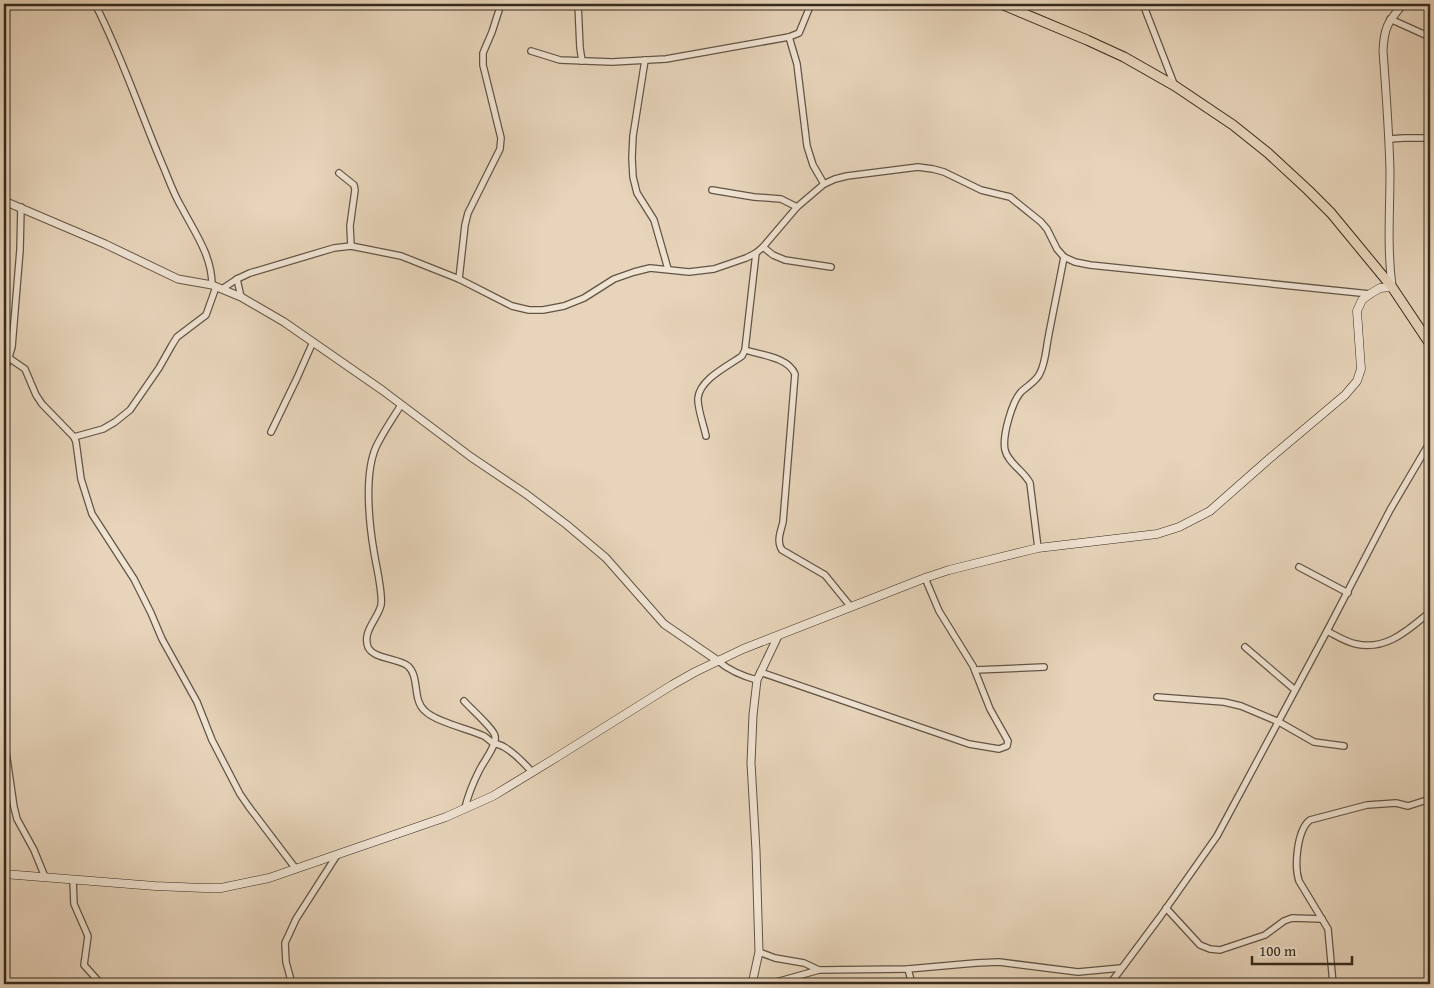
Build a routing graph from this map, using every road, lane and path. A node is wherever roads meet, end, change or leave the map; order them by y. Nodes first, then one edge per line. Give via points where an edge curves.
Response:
1 (105, 4) edge
2 (501, 4) edge
3 (578, 4) edge
4 (810, 4) edge
5 (1001, 4) edge
6 (1142, 4) edge
7 (1403, 4) edge
8 (96, 5) edge
9 (1390, 18) junction
10 (1430, 37) edge
11 (789, 38) junction
12 (531, 51) dead end
13 (646, 60) junction
14 (582, 61) junction
15 (1175, 86) junction
16 (1430, 138) edge
17 (1389, 139) junction
18 (339, 173) dead end
19 (824, 184) junction
20 (712, 190) dead end
21 (4, 201) edge
22 (21, 207) junction
23 (797, 207) junction
24 (351, 246) junction
25 (763, 247) junction
26 (756, 253) junction
27 (1064, 257) junction
28 (831, 267) dead end
29 (668, 269) junction
30 (237, 279) junction
31 (459, 279) junction
32 (217, 287) junction
33 (1392, 287) junction
34 (1370, 294) junction
35 (240, 297) junction
36 (313, 342) junction
37 (1430, 344) edge
38 (745, 350) junction
39 (9, 358) junction
40 (4, 373) edge
41 (402, 404) junction
42 (271, 432) dead end
43 (706, 436) dead end
44 (74, 437) junction
45 (1430, 442) edge
46 (1038, 548) junction
47 (1299, 567) dead end
48 (925, 578) junction
49 (1348, 592) junction
50 (851, 607) junction
51 (1430, 612) edge
52 (1327, 631) junction
53 (778, 636) junction
54 (1244, 647) dead end
55 (718, 661) junction
56 (1044, 667) dead end
57 (975, 670) junction
58 (760, 672) junction
59 (757, 680) junction
60 (1295, 690) junction
61 (1156, 697) dead end
62 (464, 701) dead end
63 (1279, 722) junction
64 (4, 738) edge
65 (494, 743) junction
66 (1344, 746) dead end
67 (532, 772) junction
68 (1430, 799) edge
69 (465, 808) junction
70 (336, 855) junction
71 (296, 869) junction
72 (4, 874) edge
73 (45, 877) junction
74 (73, 880) junction
75 (1166, 908) junction
76 (1322, 919) junction
77 (759, 952) junction
78 (1121, 968) junction
79 (908, 969) junction
80 (819, 970) junction
81 (101, 984) edge
82 (292, 984) edge
83 (752, 984) edge
84 (769, 984) edge
85 (912, 984) edge
86 (1110, 984) edge
87 (1333, 984) edge

1 - 8 street
2 - 31 street via 483,53 482,65 501,138 500,149 468,213
3 - 14 street
4 - 11 street via 799,33
5 - 15 main road via 1110,50
6 - 15 street
7 - 9 street
8 - 32 street via 163,166 207,257
9 - 10 street
9 - 17 street via 1383,51
11 - 13 street
11 - 19 street via 797,64 807,146
12 - 14 street via 560,60
13 - 14 street
13 - 29 street via 633,136 633,177 637,193 654,220
15 - 33 main road via 1233,125 1281,165 1331,213
16 - 17 street
17 - 33 street via 1389,263
18 - 24 street via 354,185
19 - 23 street
19 - 27 street via 847,176 918,168 944,172 982,190 1010,197 1041,222
20 - 23 street via 780,199
21 - 22 street
22 - 32 street via 178,279
22 - 39 street
23 - 25 street
24 - 30 street via 250,272
24 - 31 street via 401,256
25 - 26 street
25 - 28 street via 785,260
26 - 29 street via 714,269 690,272
26 - 38 street
27 - 34 street via 1090,265
27 - 46 street via 1041,373 1016,399 1008,421 1005,444 1008,456 1030,482
29 - 31 street via 650,268 634,272 564,306 544,310 512,306
30 - 32 street
30 - 35 street
32 - 35 street
32 - 44 street via 206,315 177,337 130,410 103,429
33 - 34 main road via 1380,288
33 - 37 main road
34 - 46 main road via 1362,300 1357,311 1361,369 1357,381 1346,395 1210,511 1179,528 1157,534
35 - 36 street
36 - 41 street
36 - 42 street
38 - 43 street via 742,356 702,385 698,399
38 - 50 street via 780,360 793,368 795,374 779,546 825,575
39 - 40 street
39 - 44 street via 25,369 36,396
41 - 55 street via 567,525 606,558 664,624
41 - 65 street via 371,462 369,518 381,604 368,630 368,649 403,662 410,668 424,711 485,736
44 - 71 street via 81,479 92,514 152,613 240,794
45 - 49 street
46 - 48 main road
47 - 49 street
48 - 50 main road
48 - 57 street via 939,611
49 - 52 street
50 - 53 main road
51 - 52 street via 1397,638 1383,643 1358,645
52 - 60 street
53 - 55 main road
53 - 58 street
54 - 60 street
55 - 59 street via 742,676
55 - 67 main road via 672,684
56 - 57 street
57 - 58 street via 990,709 1008,741 1007,746 999,749 969,744
58 - 59 street
59 - 77 street via 751,763
60 - 63 street
61 - 63 street via 1224,702
62 - 65 street via 491,729 495,735
63 - 66 street via 1314,742
63 - 75 street via 1217,836
64 - 73 street via 17,819
65 - 67 street via 516,756
65 - 69 street
67 - 69 main road
68 - 76 street via 1408,806 1388,803 1367,805 1305,824 1297,874
69 - 70 main road
70 - 71 main road
70 - 82 street via 296,919 285,943
71 - 74 main road via 221,888
72 - 73 main road
73 - 74 main road
74 - 81 street via 74,904 88,936 84,965
75 - 76 street via 1200,945 1210,950 1220,950 1265,935 1292,918
75 - 78 street
76 - 87 street via 1328,929
77 - 80 street
77 - 83 street
78 - 79 street via 1078,972 999,962
78 - 86 street
79 - 80 street
79 - 85 street
80 - 84 street

